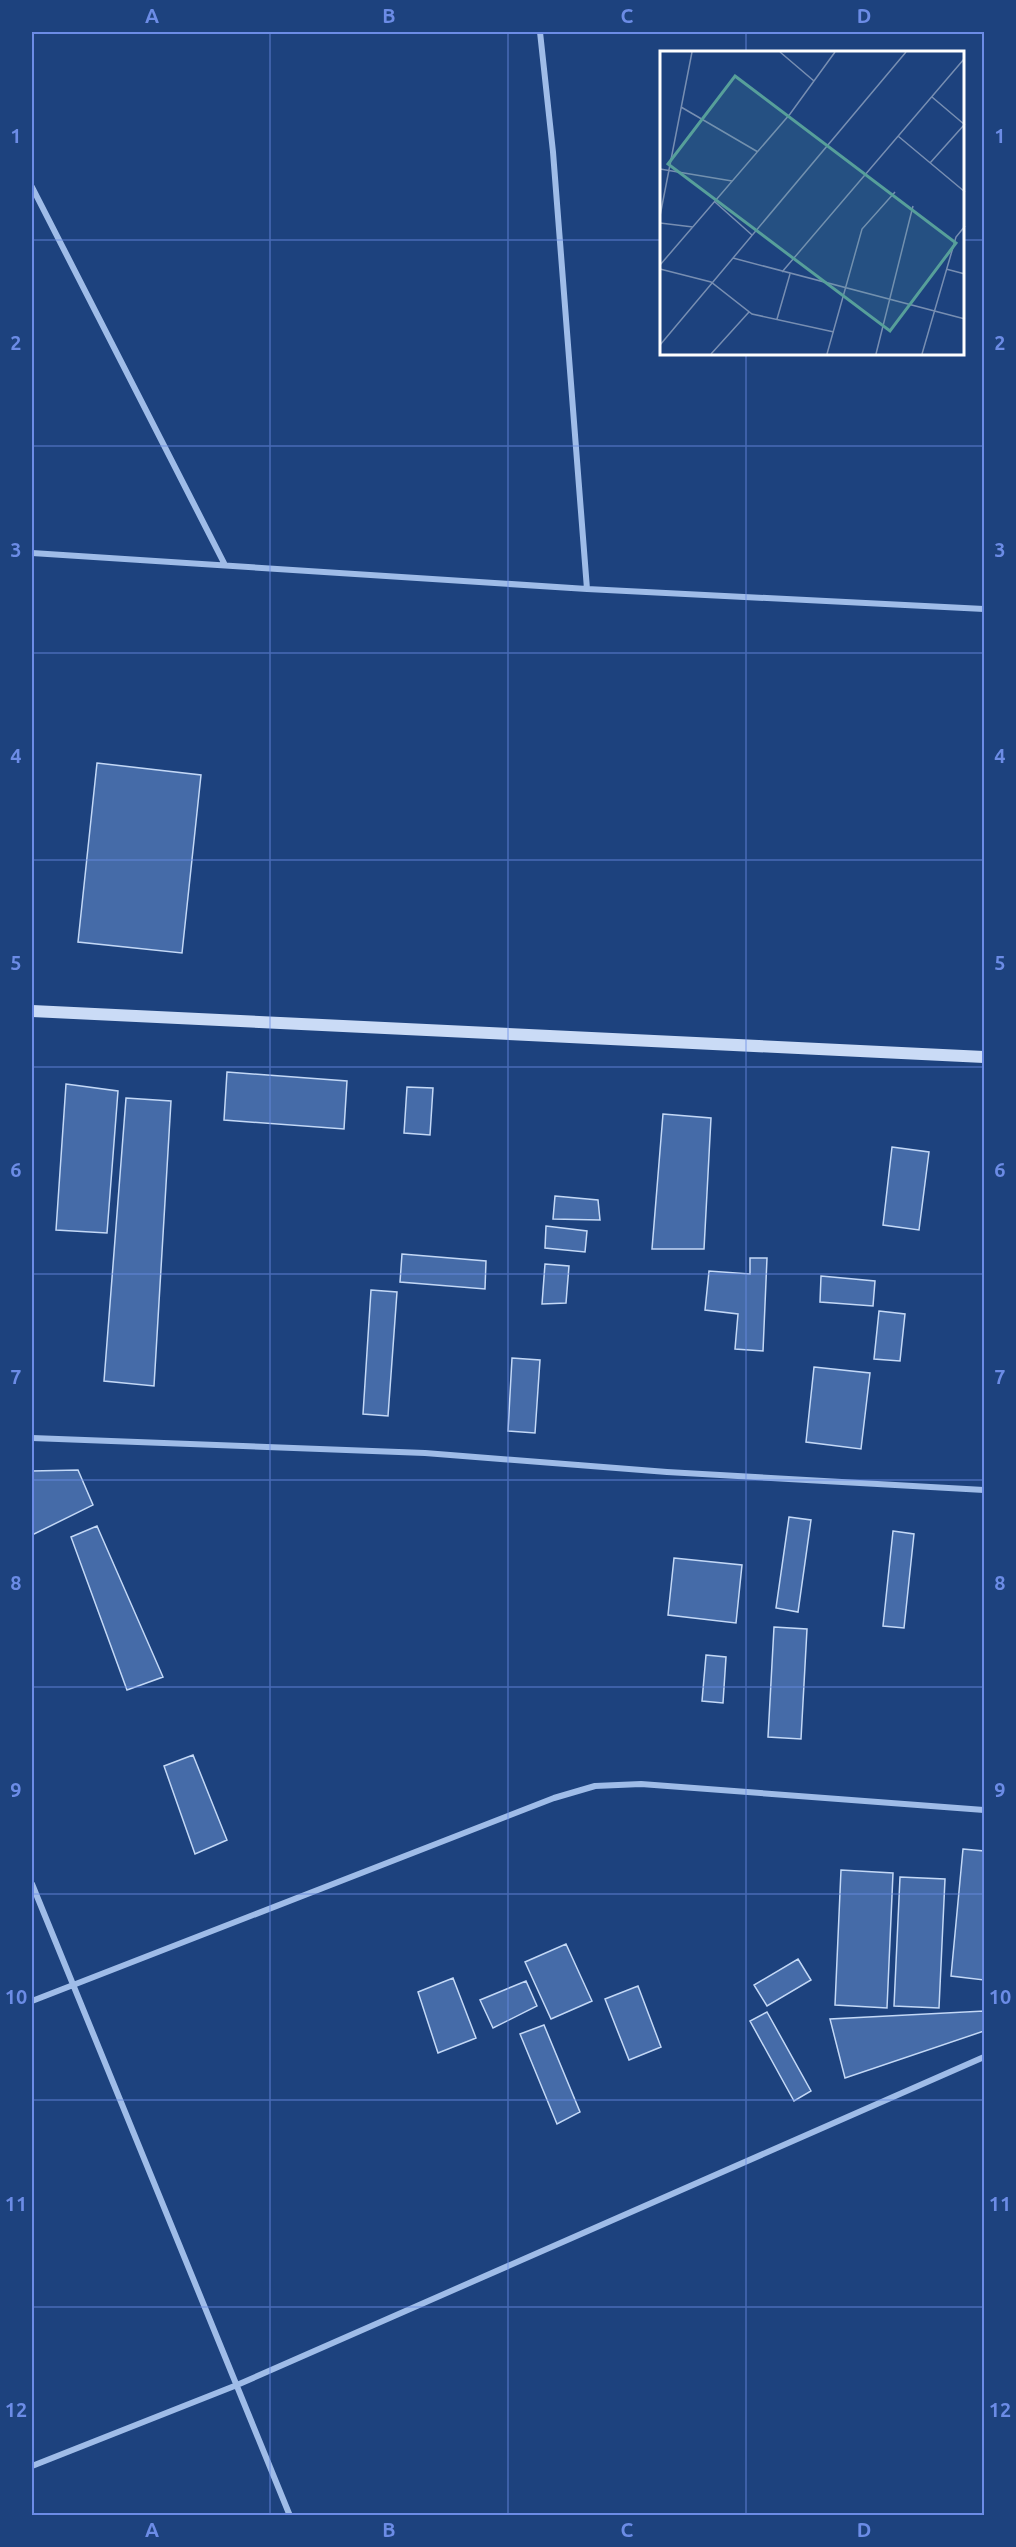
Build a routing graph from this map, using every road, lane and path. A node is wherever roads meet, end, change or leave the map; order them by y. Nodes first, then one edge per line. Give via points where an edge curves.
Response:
1 (540, 32) edge
2 (32, 187) edge
3 (32, 553) edge
4 (225, 566) junction
5 (587, 589) junction
6 (984, 609) edge
7 (32, 1011) edge
8 (984, 1057) edge
9 (32, 1438) edge
10 (984, 1490) edge
11 (984, 1810) edge
12 (32, 1884) edge
13 (74, 1984) junction
14 (32, 2001) edge
15 (984, 2057) edge
16 (237, 2385) junction
17 (32, 2466) edge
18 (290, 2516) edge

1 - 5 street
2 - 4 street
3 - 4 street
4 - 5 street
5 - 6 street
7 - 8 street
9 - 10 street via 425,1453
11 - 13 street via 641,1784 595,1786 554,1797
12 - 13 street
13 - 14 street
13 - 16 street
15 - 16 street
16 - 17 street
16 - 18 street

